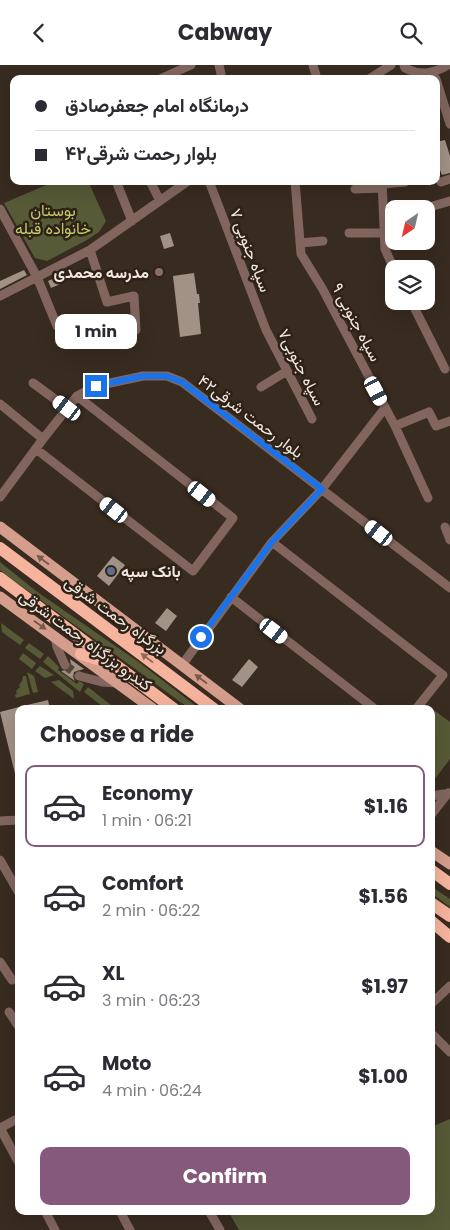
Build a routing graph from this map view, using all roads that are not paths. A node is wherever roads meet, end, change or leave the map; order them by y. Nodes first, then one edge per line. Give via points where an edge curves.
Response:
1 (191, 65) edge
2 (391, 65) edge
3 (404, 65) edge
4 (448, 65) edge
5 (174, 72) edge
6 (375, 75) edge
7 (423, 75) edge
8 (437, 75) edge
9 (440, 87) edge
10 (440, 95) edge
11 (450, 101) edge
12 (450, 124) edge
13 (118, 185) edge
14 (152, 185) edge
15 (182, 185) edge
16 (211, 185) edge
17 (295, 185) edge
18 (377, 185) edge
19 (382, 185) edge
20 (355, 189) dead end
21 (160, 201) junction
22 (450, 201) edge
23 (435, 205) edge
24 (1, 213) edge
25 (132, 221) junction
26 (349, 233) dead end
27 (384, 233) junction
28 (323, 241) dead end
29 (300, 243) junction
30 (90, 250) junction
31 (390, 260) edge
32 (37, 277) junction
33 (0, 296) edge
34 (416, 310) edge
35 (57, 326) dead end
36 (136, 330) dead end
37 (266, 330) joint
38 (445, 369) dead end
39 (287, 371) junction
40 (33, 383) dead end
41 (260, 387) dead end
42 (77, 396) junction
43 (0, 404) edge
44 (67, 408) junction
45 (385, 408) junction
46 (312, 419) dead end
47 (450, 421) edge
48 (395, 426) junction
49 (43, 439) junction
50 (36, 449) junction
51 (322, 489) junction
52 (0, 497) edge
53 (428, 498) dead end
54 (0, 527) edge
55 (445, 527) dead end
56 (450, 540) edge
57 (272, 542) junction
58 (0, 548) edge
59 (0, 578) edge
60 (450, 587) edge
61 (0, 597) edge
62 (231, 597) junction
63 (55, 636) junction
64 (119, 636) junction
65 (146, 639) junction
66 (81, 654) junction
67 (65, 665) tunnel mouth
68 (116, 665) junction
69 (182, 665) junction
70 (79, 676) tunnel mouth
71 (118, 683) junction
72 (148, 705) edge
73 (169, 705) edge
74 (209, 705) edge
75 (235, 705) edge
76 (370, 705) edge
77 (419, 705) edge
78 (449, 793) edge
79 (435, 795) edge
80 (435, 810) edge
81 (15, 820) edge
82 (0, 821) edge
83 (435, 854) edge
84 (0, 860) edge
85 (450, 864) edge
86 (435, 873) edge
87 (3, 874) edge
88 (450, 884) edge
89 (15, 888) edge
90 (435, 906) edge
91 (450, 916) edge
92 (435, 924) edge
93 (450, 937) edge
94 (0, 961) edge
95 (12, 980) dead end
96 (450, 986) edge
97 (435, 1000) edge
98 (9, 1012) dead end
99 (15, 1021) edge
100 (435, 1037) edge
101 (450, 1052) edge
102 (15, 1119) edge
103 (0, 1128) edge
104 (15, 1156) edge
105 (47, 1215) edge
106 (121, 1215) edge
107 (211, 1215) edge
108 (54, 1227) edge
109 (130, 1230) edge
110 (220, 1230) edge

1 - 5 street
2 - 6 street
3 - 7 street
4 - 8 street
9 - 11 street
10 - 12 street
13 - 25 street
14 - 21 street
15 - 21 street
16 - 37 street, ۷ سپاه جنوبی
17 - 29 street, ۹ سپاه جنوبی
18 - 20 street
19 - 27 street
21 - 25 street
22 - 23 street
24 - 32 street
25 - 30 street
26 - 27 street
27 - 31 street via 384,249
28 - 29 street
29 - 45 street, ۹ سپاه جنوبی via 301,253
30 - 32 street
30 - 36 street via 107,302 134,296
32 - 33 street
32 - 35 street
34 - 38 street
37 - 39 street, سپاه جنوبی۷
39 - 41 street
39 - 46 street, سپاه جنوبی۷
40 - 44 street
42 - 44 street, بلوار رحمت شرقی۴۲
42 - 50 street via 233,518 193,571
42 - 51 street, بلوار رحمت شرقی۴۲ via 96,386 143,376 166,376 182,382
43 - 49 street
44 - 49 street, بلوار رحمت شرقی۴۲
45 - 48 street, ۹ سپاه جنوبی
45 - 51 street
47 - 48 street via 436,426 429,412
48 - 53 street, ۹ سپاه جنوبی
49 - 50 street, بلوار رحمت شرقی۴۲
50 - 52 street, بلوار رحمت شرقی۴۲
51 - 57 street
51 - 60 street, بلوار رحمت شرقی۴۲
65 -> 54 main road
55 - 56 street
57 - 62 street
57 - 77 street via 443,675
58 - 64 highway, بزرگراه رحمت شرقی
59 - 68 highway
61 -> 63 main road, کندرو بزرگراه رحمت شرقی
62 - 69 street
62 - 76 street
63 - 66 main road, کندرو بزرگراه رحمت شرقی
63 - 67 street
64 - 65 highway
74 -> 64 highway, بزرگراه رحمت شرقی
65 - 69 main road
66 - 68 highway
66 - 71 main road, کندرو بزرگراه رحمت شرقی
68 - 73 highway
75 -> 69 main road
70 - 71 street
71 - 72 main road, کندرو بزرگراه رحمت شرقی
78 - 79 street
78 - 80 street
81 - 82 street
83 - 85 main road
84 - 87 street
86 - 88 highway
87 - 89 street
90 - 91 highway
92 - 93 highway
94 - 95 street
96 - 97 street
98 - 99 street
100 - 101 street
102 - 103 street
103 - 104 street
105 - 108 street
106 - 109 street
107 - 110 street

